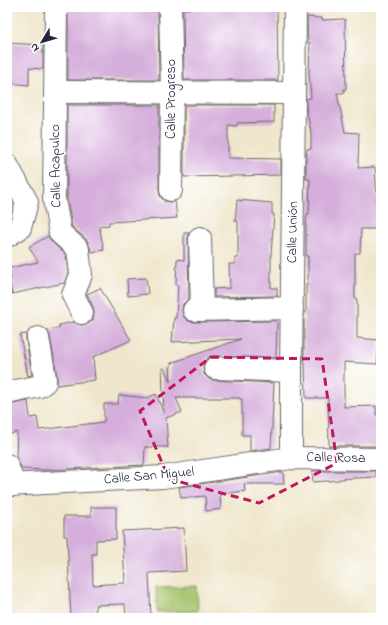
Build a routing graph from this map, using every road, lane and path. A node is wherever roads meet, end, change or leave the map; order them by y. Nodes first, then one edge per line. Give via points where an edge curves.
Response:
1 (56, 7) edge
2 (170, 7) edge
3 (295, 7) edge
4 (55, 92) junction
5 (172, 92) junction
6 (294, 93) junction
7 (7, 164) edge
8 (171, 190) dead end
9 (7, 236) edge
10 (200, 238) dead end
11 (292, 308) junction
12 (82, 313) dead end
13 (38, 338) dead end
14 (215, 368) dead end
15 (291, 371) junction
16 (7, 393) edge
17 (291, 458) junction
18 (381, 459) edge
19 (9, 478) edge

1 - 4 street, Calle Acapulco
2 - 5 street, Calle Progreso
3 - 6 street, Calle Unión
4 - 5 street
4 - 12 street, Calle Acapulco via 54,199 60,233 78,249 81,275 73,295
5 - 6 street
5 - 8 street, Calle Progreso
6 - 11 street, Calle Unión
7 - 9 street via 27,202 20,228
10 - 11 street via 198,310
11 - 15 street, Calle Unión
13 - 16 street via 44,382 40,386
14 - 15 street
15 - 17 street, Calle Unión
17 - 18 street, Calle Rosa
17 - 19 street, Calle San Miguel via 163,477

